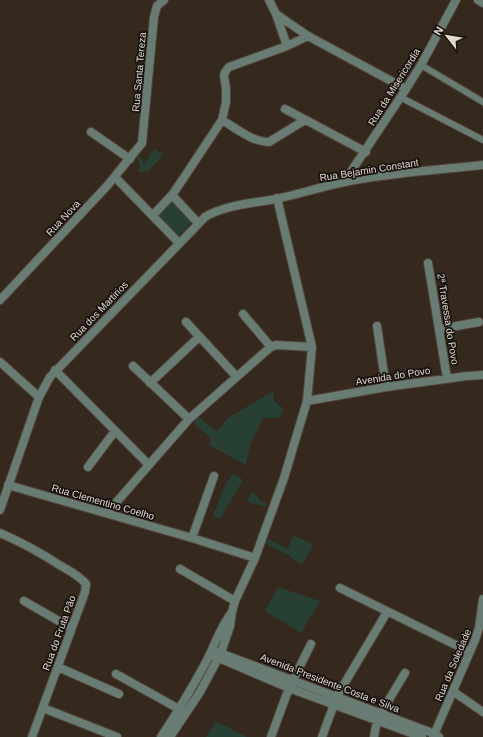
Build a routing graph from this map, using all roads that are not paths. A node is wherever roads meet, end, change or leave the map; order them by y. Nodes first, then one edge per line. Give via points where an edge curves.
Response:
1 (164, 0) edge
2 (269, 0) edge
3 (456, 0) edge
4 (478, 0) edge
5 (483, 3) edge
6 (276, 14) junction
7 (308, 36) junction
8 (287, 46) junction
9 (422, 65) junction
10 (406, 90) junction
11 (400, 97) junction
12 (483, 102) edge
13 (285, 109) dead end
14 (222, 120) junction
15 (305, 120) junction
16 (91, 132) dead end
17 (483, 140) edge
18 (138, 149) joint
19 (366, 152) junction
20 (130, 158) junction
21 (483, 165) edge
22 (115, 177) junction
23 (344, 182) junction
24 (172, 195) junction
25 (277, 198) junction
26 (213, 212) joint
27 (152, 215) junction
28 (198, 223) junction
29 (179, 243) junction
30 (428, 263) dead end
31 (0, 300) edge
32 (243, 314) dead end
33 (186, 322) dead end
34 (480, 322) dead end
35 (377, 326) dead end
36 (440, 329) junction
37 (199, 337) junction
38 (272, 347) junction
39 (312, 347) junction
40 (0, 362) edge
41 (133, 366) dead end
42 (55, 370) junction
43 (483, 375) edge
44 (236, 376) junction
45 (447, 378) junction
46 (150, 383) junction
47 (386, 387) junction
48 (39, 397) junction
49 (307, 401) junction
50 (189, 419) junction
51 (115, 431) junction
52 (149, 465) junction
53 (88, 467) dead end
54 (214, 476) dead end
55 (8, 485) junction
56 (0, 510) edge
57 (107, 513) junction
58 (0, 533) edge
59 (192, 538) junction
60 (255, 558) junction
61 (180, 569) dead end
62 (340, 588) dead end
63 (483, 599) edge
64 (24, 601) dead end
65 (235, 601) junction
66 (232, 612) junction
67 (387, 612) junction
68 (72, 628) junction
69 (475, 640) junction
70 (311, 644) dead end
71 (483, 645) edge
72 (211, 652) junction
73 (470, 652) junction
74 (220, 656) junction
75 (58, 667) junction
76 (405, 673) dead end
77 (116, 674) dead end
78 (293, 680) junction
79 (289, 688) junction
80 (454, 692) junction
81 (119, 694) dead end
82 (336, 700) junction
83 (43, 708) junction
84 (179, 709) junction
85 (483, 712) edge
86 (379, 717) junction
87 (436, 736) edge
88 (32, 737) edge
89 (117, 737) edge
90 (161, 737) edge
91 (170, 737) edge
92 (271, 737) edge
93 (322, 737) edge
94 (374, 737) edge
95 (422, 737) edge

1 - 18 street, Rua Santa Tereza via 155,12 144,136
2 - 6 street
3 - 9 street, Rua da Misericordia
4 - 5 street
6 - 7 street
6 - 8 street
7 - 8 street
7 - 10 street
8 - 14 street via 229,67 225,72 226,102
9 - 10 street, Rua da Misericordia
9 - 12 street
10 - 11 street, Rua da Misericordia
11 - 17 street
11 - 19 street, Rua da Misericordia
13 - 15 street
14 - 15 street via 263,142 269,142
14 - 24 street
15 - 19 street
16 - 20 street
18 - 20 street, Rua Nova
19 - 23 street, Rua da Misericordia
20 - 22 street, Rua Nova
21 - 23 street, Rua Bejamin Constant
22 - 27 street
22 - 31 street, Rua Nova
23 - 25 street, Rua Bejamin Constant
24 - 27 street
24 - 28 street
25 - 26 street, Rua Bejamin Constant
25 - 39 street
26 - 28 street, Rua dos Martirios
27 - 29 street
28 - 29 street, Rua dos Martirios
29 - 42 street, Rua dos Martirios
30 - 36 street, 2ª Travessa do Povo
32 - 38 street
33 - 37 street
34 - 36 street
35 - 47 street
36 - 45 street, 2ª Travessa do Povo
37 - 44 street
37 - 46 street
38 - 39 street
38 - 44 street
39 - 49 street
40 - 48 street
41 - 46 street
42 - 48 street, Rua dos Martirios
42 - 51 street
43 - 45 street, Avenida do Povo
44 - 50 street
45 - 47 street, Avenida do Povo
46 - 50 street
47 - 49 street, Avenida do Povo
48 - 55 street, Rua dos Martirios
49 - 60 street via 284,478
50 - 52 street
51 - 52 street
51 - 53 street
52 - 57 street
54 - 59 street
55 - 56 street, Rua dos Martirios
55 - 57 street, Rua Clementino Coelho
57 - 59 street, Rua Clementino Coelho
58 - 68 street, Rua do Fruta Pão via 47,557 83,580 86,584 85,592
59 - 60 street, Rua Clementino Coelho
60 - 65 street
61 - 65 street
62 - 67 street
63 - 69 street, Rua da Soledade via 480,628
64 - 68 street
65 - 66 street
66 - 72 street via 222,626
66 - 74 street
67 - 73 street
67 - 82 street
68 - 75 street, Rua do Fruta Pão
69 - 71 street
69 - 73 street, Rua da Soledade
70 - 78 street
72 - 74 street, Avenida Presidente Costa e Silva
72 - 84 street
73 - 80 street, Rua da Soledade
74 - 78 street, Avenida Presidente Costa e Silva
74 - 79 street, Avenida Presidente Costa e Silva
74 - 91 street
75 - 81 street
75 - 83 street, Rua do Fruta Pão
76 - 86 street
77 - 84 street
78 - 79 street
78 - 82 street, Avenida Presidente Costa e Silva
79 - 82 street, Avenida Presidente Costa e Silva
79 - 92 street
80 - 85 street
80 - 87 street, Rua da Soledade
82 - 86 street, Avenida Presidente Costa e Silva
82 - 93 street
83 - 88 street, Rua do Fruta Pão
83 - 89 street
84 - 90 street
86 - 87 street, Avenida Presidente Costa e Silva
86 - 94 street
86 - 95 street, Avenida Presidente Costa e Silva

